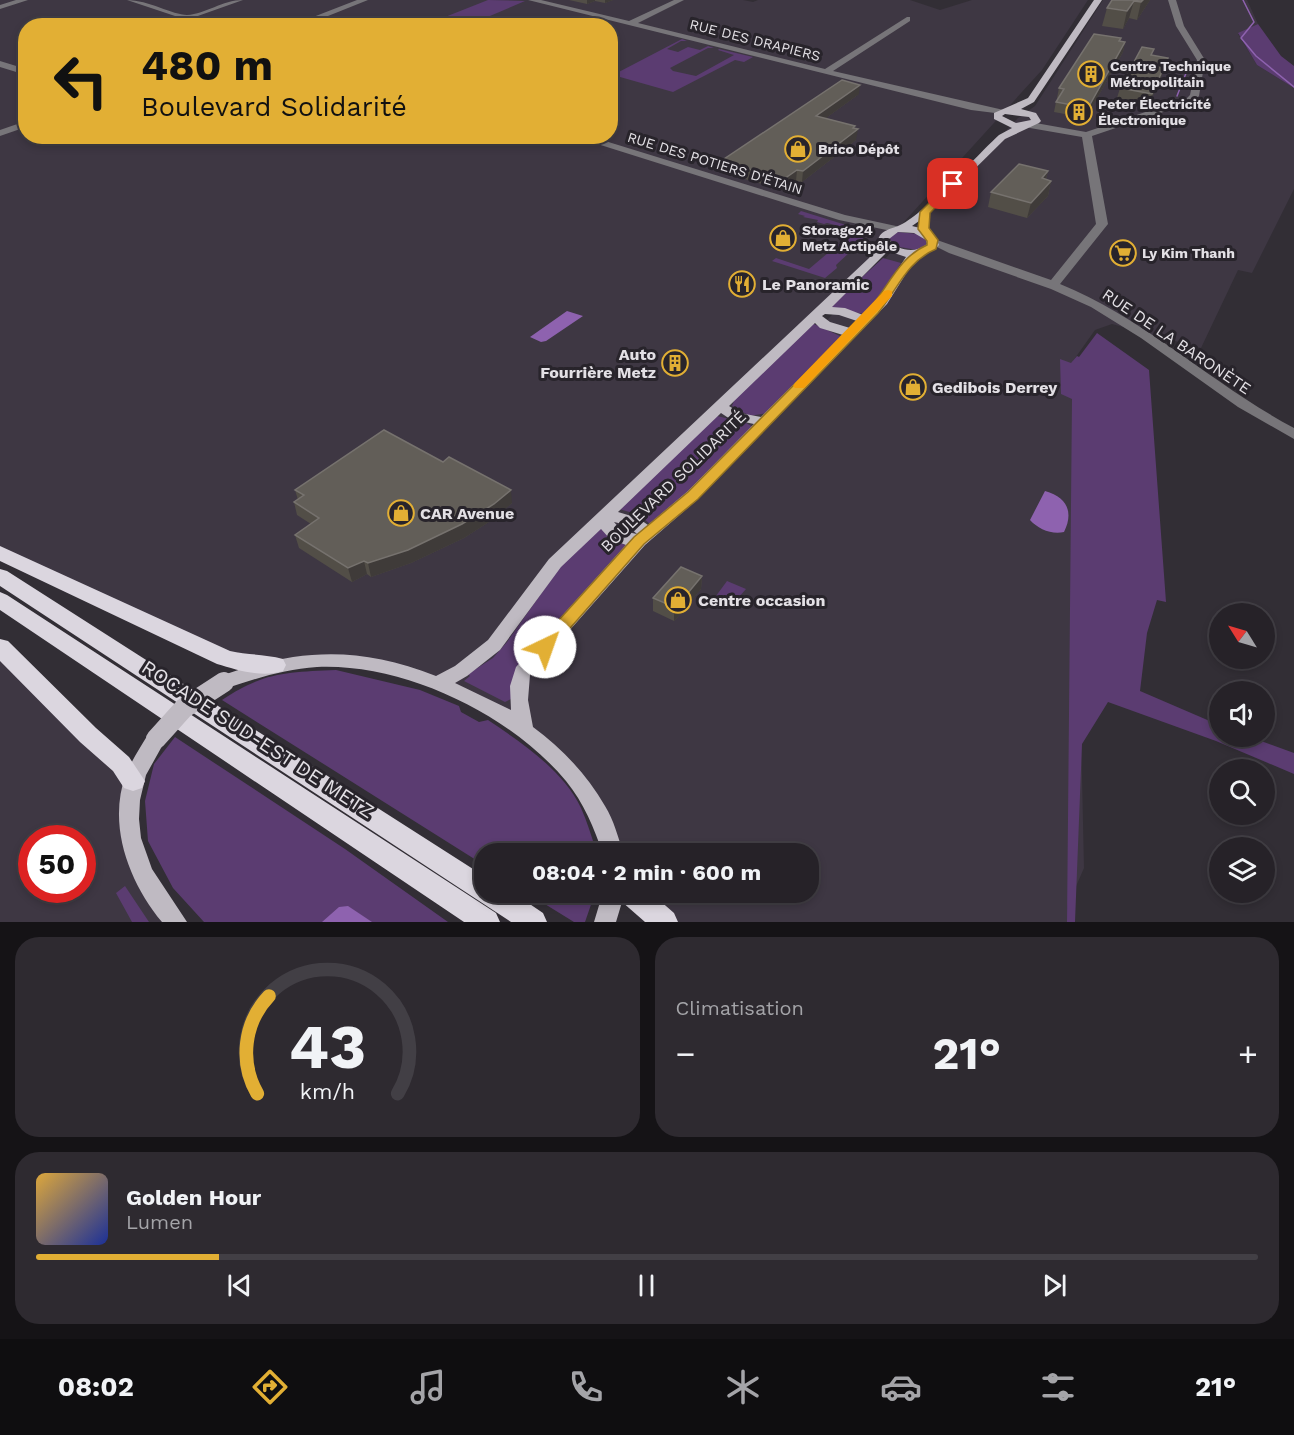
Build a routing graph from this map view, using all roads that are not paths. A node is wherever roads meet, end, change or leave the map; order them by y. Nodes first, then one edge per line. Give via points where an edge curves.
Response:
1 (24, 0) edge
2 (131, 0) edge
3 (239, 0) edge
4 (364, 0) edge
5 (532, 0) edge
6 (680, 0) edge
7 (1098, 0) edge
8 (1172, 0) edge
9 (0, 7) edge
10 (188, 17) junction
11 (191, 18) edge
12 (316, 18) edge
13 (606, 18) edge
14 (907, 20) dead end
15 (618, 21) edge
16 (630, 24) junction
17 (0, 64) edge
18 (18, 70) edge
19 (827, 71) junction
20 (1031, 100) junction
21 (1004, 115) junction
22 (1030, 121) junction
23 (18, 127) edge
24 (0, 133) edge
25 (1088, 135) junction
26 (1002, 137) junction
27 (604, 144) edge
28 (925, 212) junction
29 (843, 218) junction
30 (898, 229) junction
31 (930, 238) junction
32 (883, 240) junction
33 (920, 253) junction
34 (971, 258) junction
35 (1053, 285) junction
36 (817, 313) junction
37 (865, 320) junction
38 (852, 333) junction
39 (719, 405) junction
40 (764, 422) junction
41 (1294, 434) edge
42 (604, 516) junction
43 (642, 537) junction
44 (0, 553) edge
45 (0, 576) edge
46 (0, 600) edge
47 (0, 647) edge
48 (274, 665) junction
49 (437, 684) junction
50 (524, 728) junction
51 (133, 781) junction
52 (611, 843) edge
53 (474, 883) edge
54 (505, 903) edge
55 (611, 903) edge
56 (643, 903) edge
57 (175, 921) edge
58 (487, 922) edge
59 (534, 922) edge
60 (605, 922) edge
61 (665, 922) edge

1 - 9 street
2 - 10 street
3 - 10 street
4 - 12 street
5 - 13 street, RUE DES DRAPIERS
6 - 16 street
7 - 20 main road
8 - 25 street via 1180,26 1201,60 1194,96
10 - 11 street
14 - 19 street
15 - 16 street, RUE DES DRAPIERS
16 - 19 street, RUE DES DRAPIERS
17 - 18 street
19 - 21 street, RUE DES DRAPIERS
20 - 21 main road
20 - 22 main road
21 - 22 main road
21 - 22 main road
21 - 26 main road
22 - 25 street
22 - 26 main road
23 - 24 street
25 - 35 street via 1102,224
26 - 28 main road
27 - 29 street, RUE DES POTIERS D'ÉTAIN
28 - 30 main road
28 - 31 main road via 923,224
29 - 30 street, RUE DES POTIERS D'ÉTAIN
29 - 32 street, RUE DES POTIERS D'ÉTAIN
30 - 31 main road
30 - 32 main road via 887,233
31 - 33 main road, BOULEVARD SOLIDARITÉ via 930,249
31 - 34 street, RUE DE LA BARONÈTE
32 - 33 main road via 896,251
32 - 36 main road, BOULEVARD SOLIDARITÉ via 880,255
33 - 34 street, RUE DE LA BARONÈTE
33 - 37 main road, BOULEVARD SOLIDARITÉ via 907,262 883,301
34 - 35 street, RUE DE LA BARONÈTE
35 - 41 street, RUE DE LA BARONÈTE via 1115,315 1248,409
36 - 37 main road via 841,311
36 - 38 main road via 825,325
36 - 39 main road, BOULEVARD SOLIDARITÉ
37 - 38 main road, BOULEVARD SOLIDARITÉ
38 - 40 main road, BOULEVARD SOLIDARITÉ
39 - 40 main road via 735,416
39 - 42 main road, BOULEVARD SOLIDARITÉ
40 - 43 main road, BOULEVARD SOLIDARITÉ via 693,495
42 - 43 main road via 613,534 627,540
42 - 49 main road, BOULEVARD SOLIDARITÉ via 549,570 494,645
43 - 50 main road, BOULEVARD SOLIDARITÉ via 522,672 517,687
44 - 48 highway via 225,657
45 - 53 highway, ROCADE SUD-EST DE METZ
46 - 58 highway, ROCADE SUD-EST DE METZ
47 - 51 highway via 122,764
48 - 49 main road via 330,660 392,670
48 - 51 main road, bridge via 224,682 184,708 156,739
49 - 50 main road
50 - 52 main road via 588,791
51 - 57 main road via 128,818 130,837 152,889
54 - 59 highway, ROCADE SUD-EST DE METZ
55 - 60 main road
56 - 61 highway

